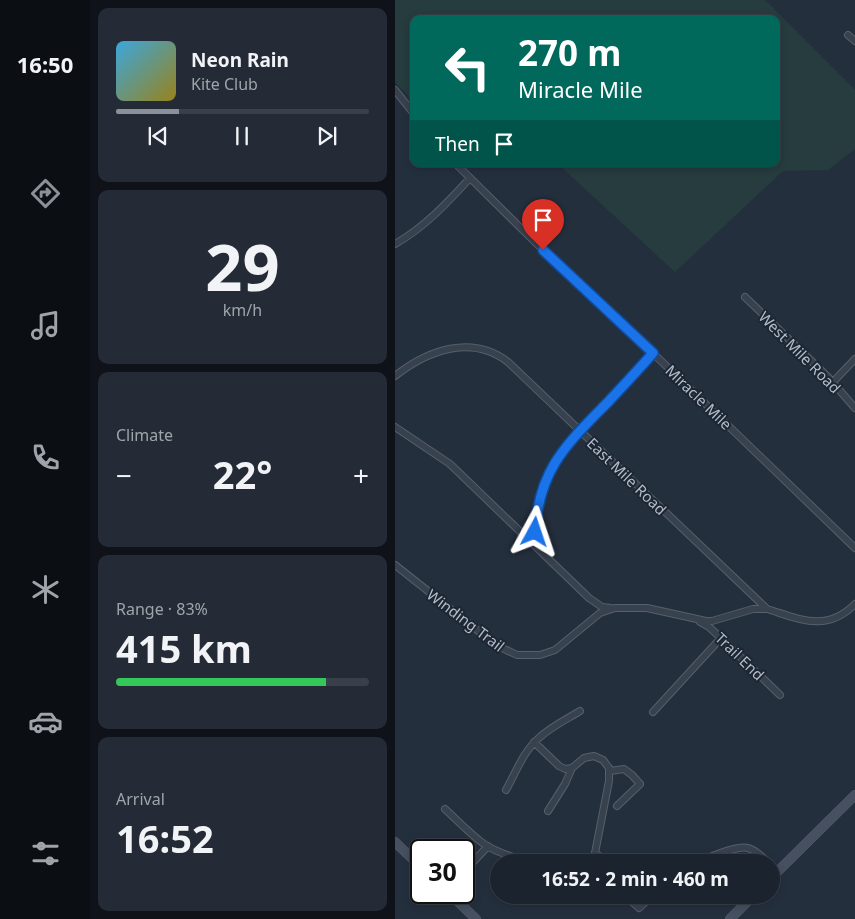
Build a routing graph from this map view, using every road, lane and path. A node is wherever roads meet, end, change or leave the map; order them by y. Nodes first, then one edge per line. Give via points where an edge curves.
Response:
1 (848, 34) dead end
2 (855, 41) edge
3 (395, 90) edge
4 (410, 109) edge
5 (458, 167) edge
6 (470, 178) junction
7 (395, 244) edge
8 (745, 297) dead end
9 (653, 353) junction
10 (855, 359) edge
11 (395, 376) edge
12 (833, 382) junction
13 (855, 408) edge
14 (395, 427) edge
15 (580, 431) junction
16 (855, 548) edge
17 (544, 554) junction
18 (395, 565) edge
19 (855, 604) edge
20 (615, 608) junction
21 (767, 609) junction
22 (697, 620) junction
23 (721, 638) junction
24 (780, 695) dead end
25 (580, 711) dead end
26 (653, 712) dead end
27 (534, 742) junction
28 (572, 768) junction
29 (610, 771) junction
30 (506, 790) dead end
31 (855, 795) edge
32 (617, 806) dead end
33 (445, 809) dead end
34 (548, 812) dead end
35 (395, 842) edge
36 (488, 846) junction
37 (595, 853) edge
38 (508, 854) edge
39 (720, 854) edge
40 (759, 854) edge
41 (410, 856) edge
42 (475, 860) edge
43 (780, 865) edge
44 (460, 904) edge
45 (745, 904) edge
46 (476, 919) edge
47 (731, 919) edge

1 - 2 street
3 - 4 street
5 - 6 street, Miracle Mile
6 - 7 street via 432,218
6 - 9 street, Miracle Mile
8 - 12 street, West Mile Road
9 - 15 street
9 - 16 street, Miracle Mile
10 - 12 street
11 - 15 street, East Mile Road via 414,363 442,351 467,347 485,349 508,362
12 - 13 street, West Mile Road
14 - 17 street via 450,464
15 - 17 street via 557,458 540,495 535,532
15 - 21 street, East Mile Road
17 - 20 street via 597,604
18 - 20 street, Winding Trail via 486,637 517,655 540,655 555,650 599,613
19 - 21 street, East Mile Road via 837,617 820,622
20 - 22 street, Winding Trail via 647,608
21 - 22 street, Winding Trail via 753,609 712,621
22 - 23 street, Trail End
23 - 24 street, Trail End
23 - 26 street
25 - 27 street
27 - 28 street via 562,768
27 - 30 street
28 - 29 street via 584,758 593,756 603,760
28 - 34 street
29 - 32 street via 624,769 640,784
29 - 37 street
31 - 43 street
33 - 36 street
35 - 41 street
36 - 38 street
36 - 42 street
39 - 40 street via 746,848
44 - 46 street
45 - 47 street

